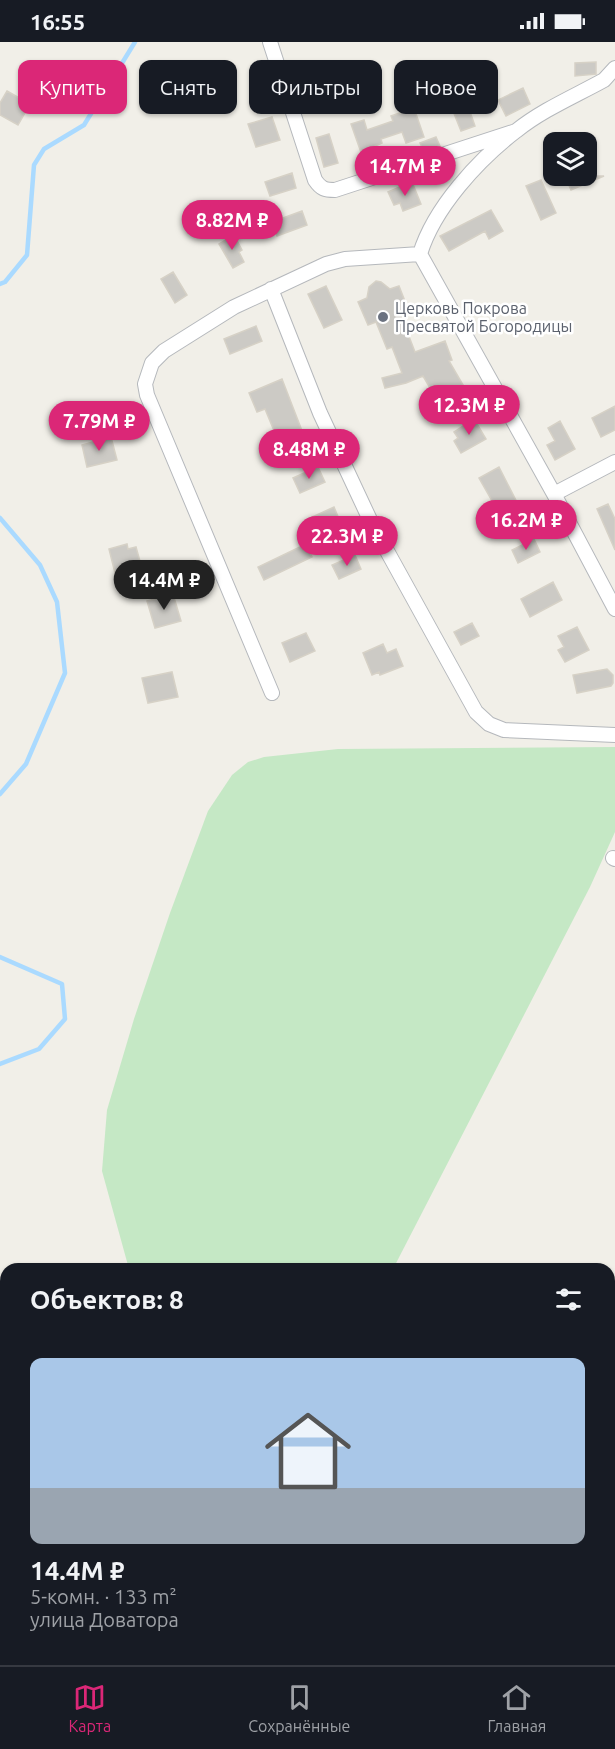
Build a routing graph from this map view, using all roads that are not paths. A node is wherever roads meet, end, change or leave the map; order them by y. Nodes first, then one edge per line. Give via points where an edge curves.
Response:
1 (270, 42) edge
2 (615, 68) edge
3 (516, 131) junction
4 (420, 254) junction
5 (272, 289) junction
6 (615, 462) edge
7 (554, 494) junction
8 (615, 609) edge
9 (272, 693) dead end
10 (615, 735) edge

1 - 3 street via 315,180 326,190
2 - 3 street via 604,80
3 - 4 street via 467,176 442,208 426,234
4 - 5 street via 345,259
4 - 7 street
5 - 9 street via 202,325 164,351 152,363 145,384
5 - 10 street via 320,413 371,522 476,712 489,724 504,730
6 - 7 street
7 - 8 street

